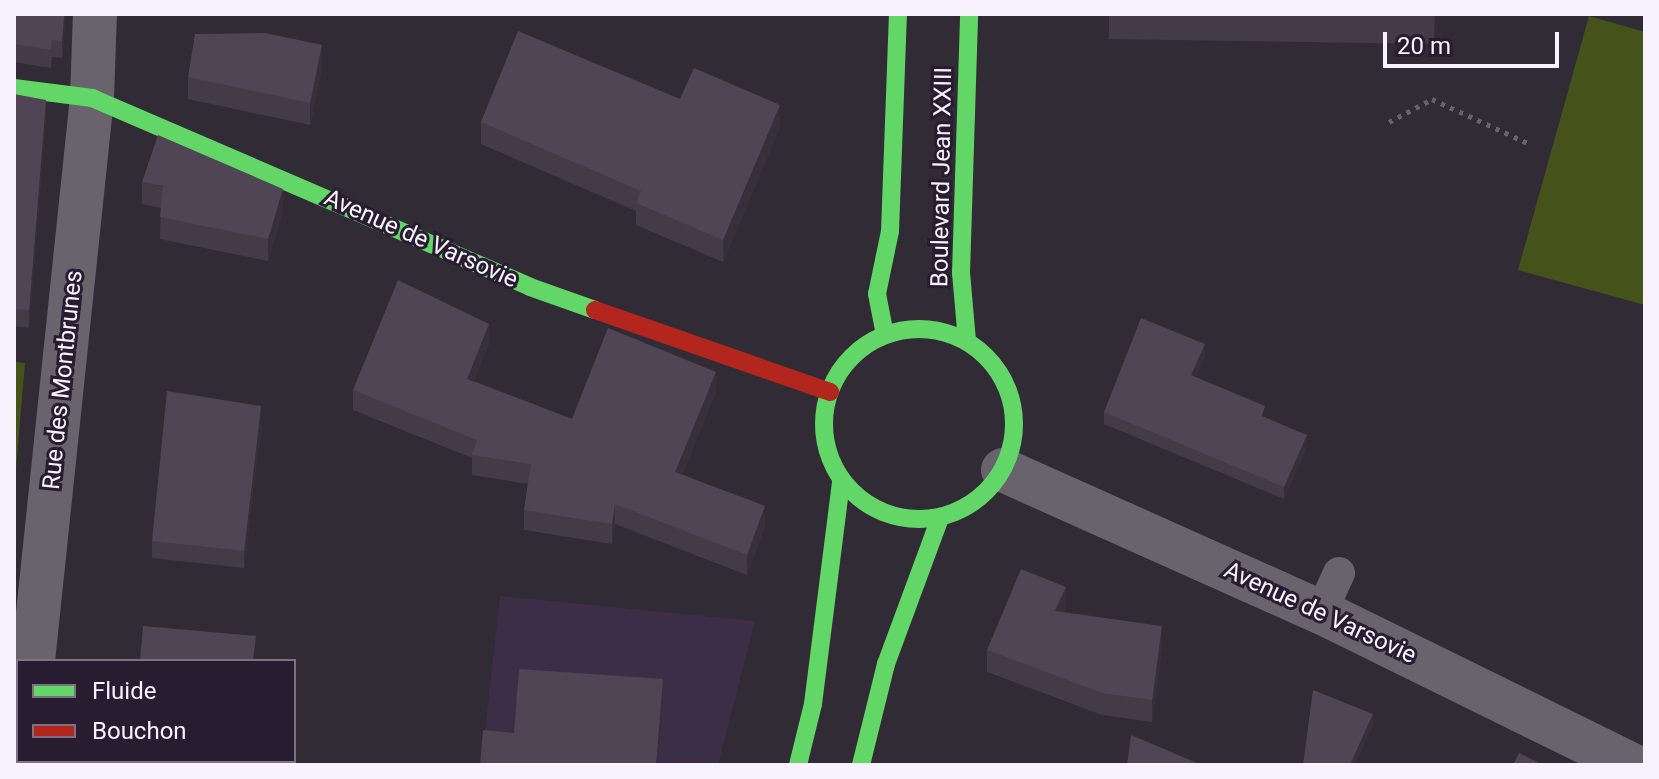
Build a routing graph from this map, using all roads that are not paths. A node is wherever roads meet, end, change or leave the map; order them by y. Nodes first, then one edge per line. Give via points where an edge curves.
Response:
1 (95, 14) edge
2 (898, 14) edge
3 (969, 14) edge
4 (14, 88) edge
5 (92, 98) junction
6 (885, 335) junction
7 (967, 341) junction
8 (830, 392) junction
9 (1003, 470) junction
10 (841, 481) junction
11 (940, 518) junction
12 (1339, 573) dead end
13 (1321, 612) junction
14 (33, 659) edge
15 (798, 765) edge
16 (861, 765) edge
17 (1632, 765) edge

1 - 5 street, Rue des Montbrunes
2 - 6 main road, Boulevard Jean XXIII via 890,231 877,294
3 - 7 main road, Boulevard Jean XXIII via 961,273
4 - 5 main road, Avenue de Varsovie
5 - 8 main road, Avenue de Varsovie via 530,287
5 - 14 street, Rue des Montbrunes
6 - 7 main road via 912,329
6 - 8 main road via 842,368
7 - 9 main road via 990,360 1006,384 1014,413 1013,443
8 - 10 main road via 823,422 828,453
9 - 11 main road via 966,508
9 - 13 street, Avenue de Varsovie
10 - 11 main road via 886,514
10 - 15 main road via 816,690
11 - 16 main road via 886,664
12 - 13 lane
13 - 17 street, Avenue de Varsovie

